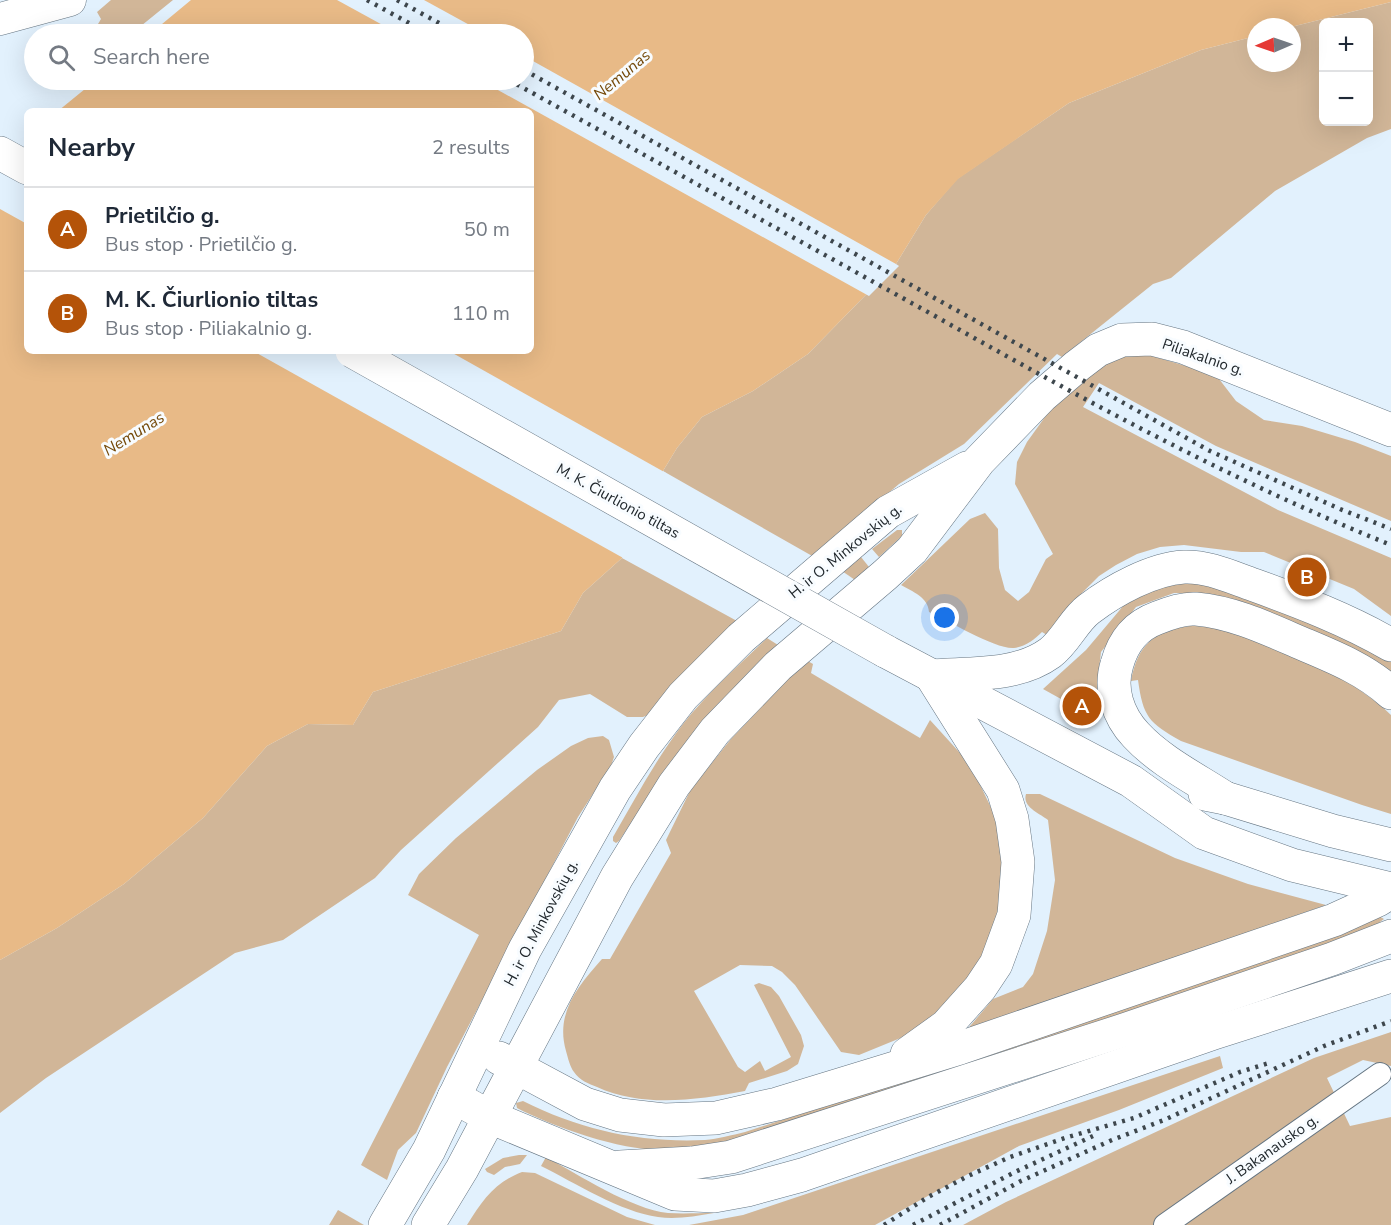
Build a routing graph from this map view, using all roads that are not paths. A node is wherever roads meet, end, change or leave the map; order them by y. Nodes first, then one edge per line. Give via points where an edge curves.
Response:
1 (70, 0) edge
2 (0, 20) edge
3 (0, 153) edge
4 (24, 166) edge
5 (357, 354) edge
6 (1391, 430) edge
7 (979, 461) junction
8 (1391, 645) edge
9 (931, 676) junction
10 (1391, 693) edge
11 (1131, 781) junction
12 (1225, 798) junction
13 (1391, 845) edge
14 (1391, 891) edge
15 (1391, 936) edge
16 (1391, 976) edge
17 (478, 1048) junction
18 (517, 1067) junction
19 (881, 1072) junction
20 (1380, 1074) dead end
21 (454, 1097) junction
22 (490, 1117) junction
23 (612, 1167) junction
24 (385, 1225) edge
25 (428, 1225) edge
26 (1165, 1225) edge

1 - 2 main road
3 - 4 main road
5 - 9 main road, M. K. Čiurlionio tiltas, bridge
6 - 7 main road, Piliakalnio g. via 1183,347 1137,338 1109,344 1087,357 1042,396
7 - 17 main road, H. ir O. Minkovskių g. via 888,512 741,638 684,696 615,789 525,949
7 - 18 main road via 912,550 778,666 716,731 674,785 617,877
8 - 9 main road via 1300,602 1209,570 1184,567 1150,574 1087,610 1051,652 1026,667
9 - 11 main road, M. K. Čiurlionio tiltas
9 - 19 main road via 1003,790 1018,862 1014,915 996,964 973,997 946,1026
10 - 12 main road via 1345,662 1235,617 1195,609 1148,621 1130,635 1113,675 1118,708 1135,735
11 - 12 main road
11 - 14 main road via 1204,833 1292,865
12 - 13 main road
14 - 19 main road via 1334,920
15 - 23 main road via 1124,1030 731,1157
16 - 23 main road via 747,1190 714,1196 675,1194
17 - 18 main road
17 - 21 main road, H. ir O. Minkovskių g.
18 - 19 main road via 585,1104 620,1115 664,1120 716,1118
18 - 22 main road
20 - 26 street, J. Bakanausko g.
21 - 22 main road
21 - 24 main road, H. ir O. Minkovskių g. via 429,1150
22 - 23 main road
22 - 25 main road

